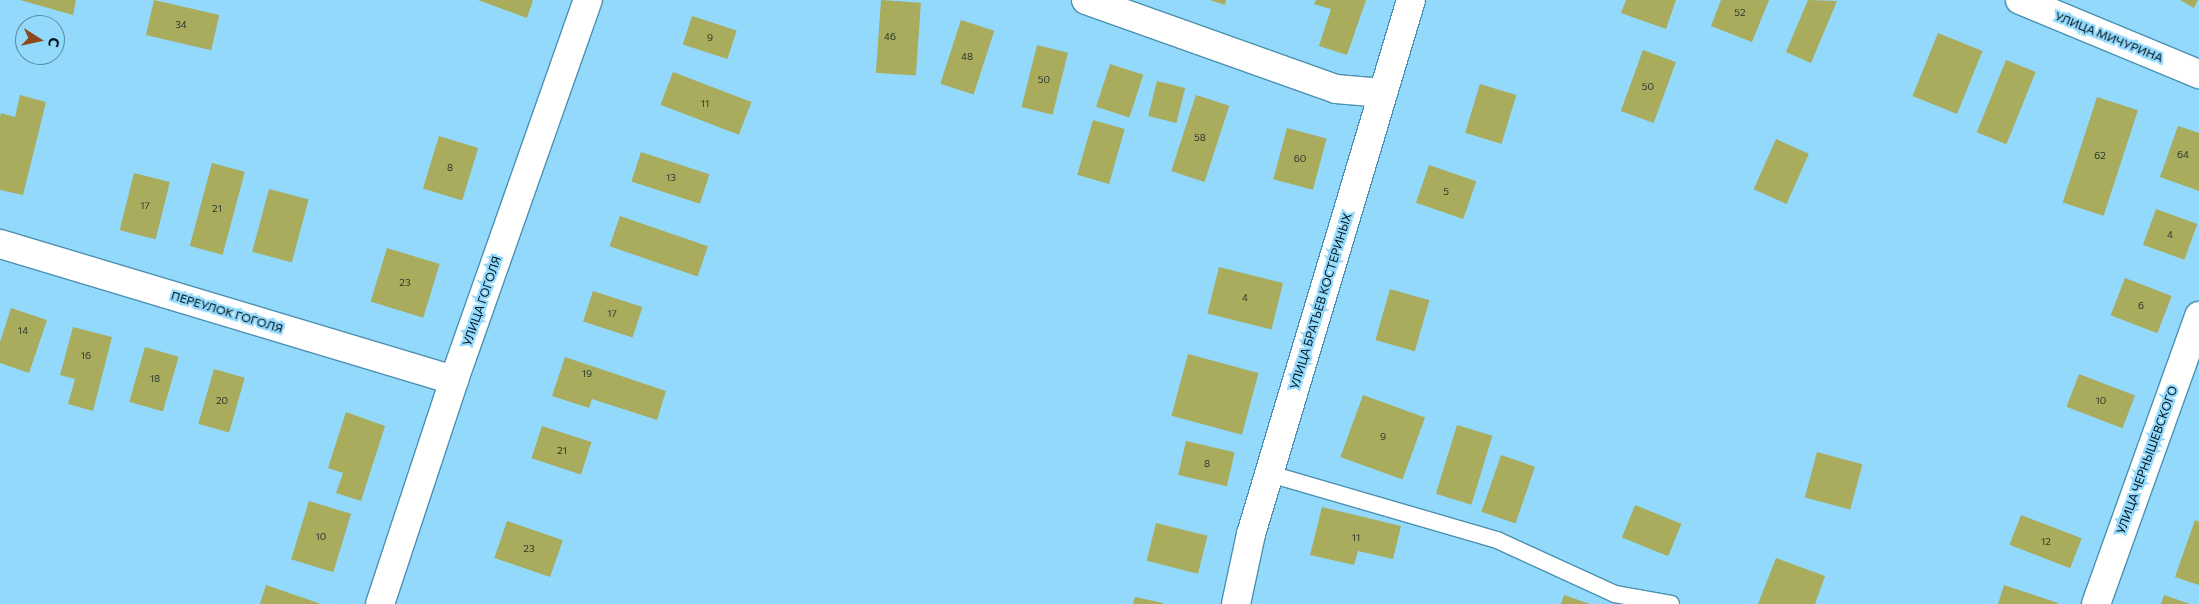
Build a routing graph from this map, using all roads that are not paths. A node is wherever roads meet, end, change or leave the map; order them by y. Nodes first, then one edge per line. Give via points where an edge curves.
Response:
1 (588, 0) edge
2 (1086, 0) edge
3 (1411, 0) edge
4 (2020, 0) edge
5 (2199, 74) edge
6 (1383, 93) junction
7 (0, 244) edge
8 (2199, 316) edge
9 (454, 380) junction
10 (1270, 474) junction
11 (380, 604) edge
12 (1236, 604) edge
13 (1671, 604) edge
14 (2096, 604) edge

1 - 9 street, УЛИЦА ГОГОЛЯ
2 - 6 street via 1336,89
3 - 6 street, УЛИЦА БРАТЬЕВ КОСТЕРИНЫХ
4 - 5 street, УЛИЦА МИЧУРИНА
6 - 10 street, УЛИЦА БРАТЬЕВ КОСТЕРИНЫХ
7 - 9 street, ПЕРЕУЛОК ГОГОЛЯ
8 - 14 street, УЛИЦА ЧЕРНЫШЕВСКОГО
9 - 11 street, УЛИЦА ГОГОЛЯ
10 - 12 street, УЛИЦА БРАТЬЕВ КОСТЕРИНЫХ
10 - 13 lane via 1497,540 1615,594

